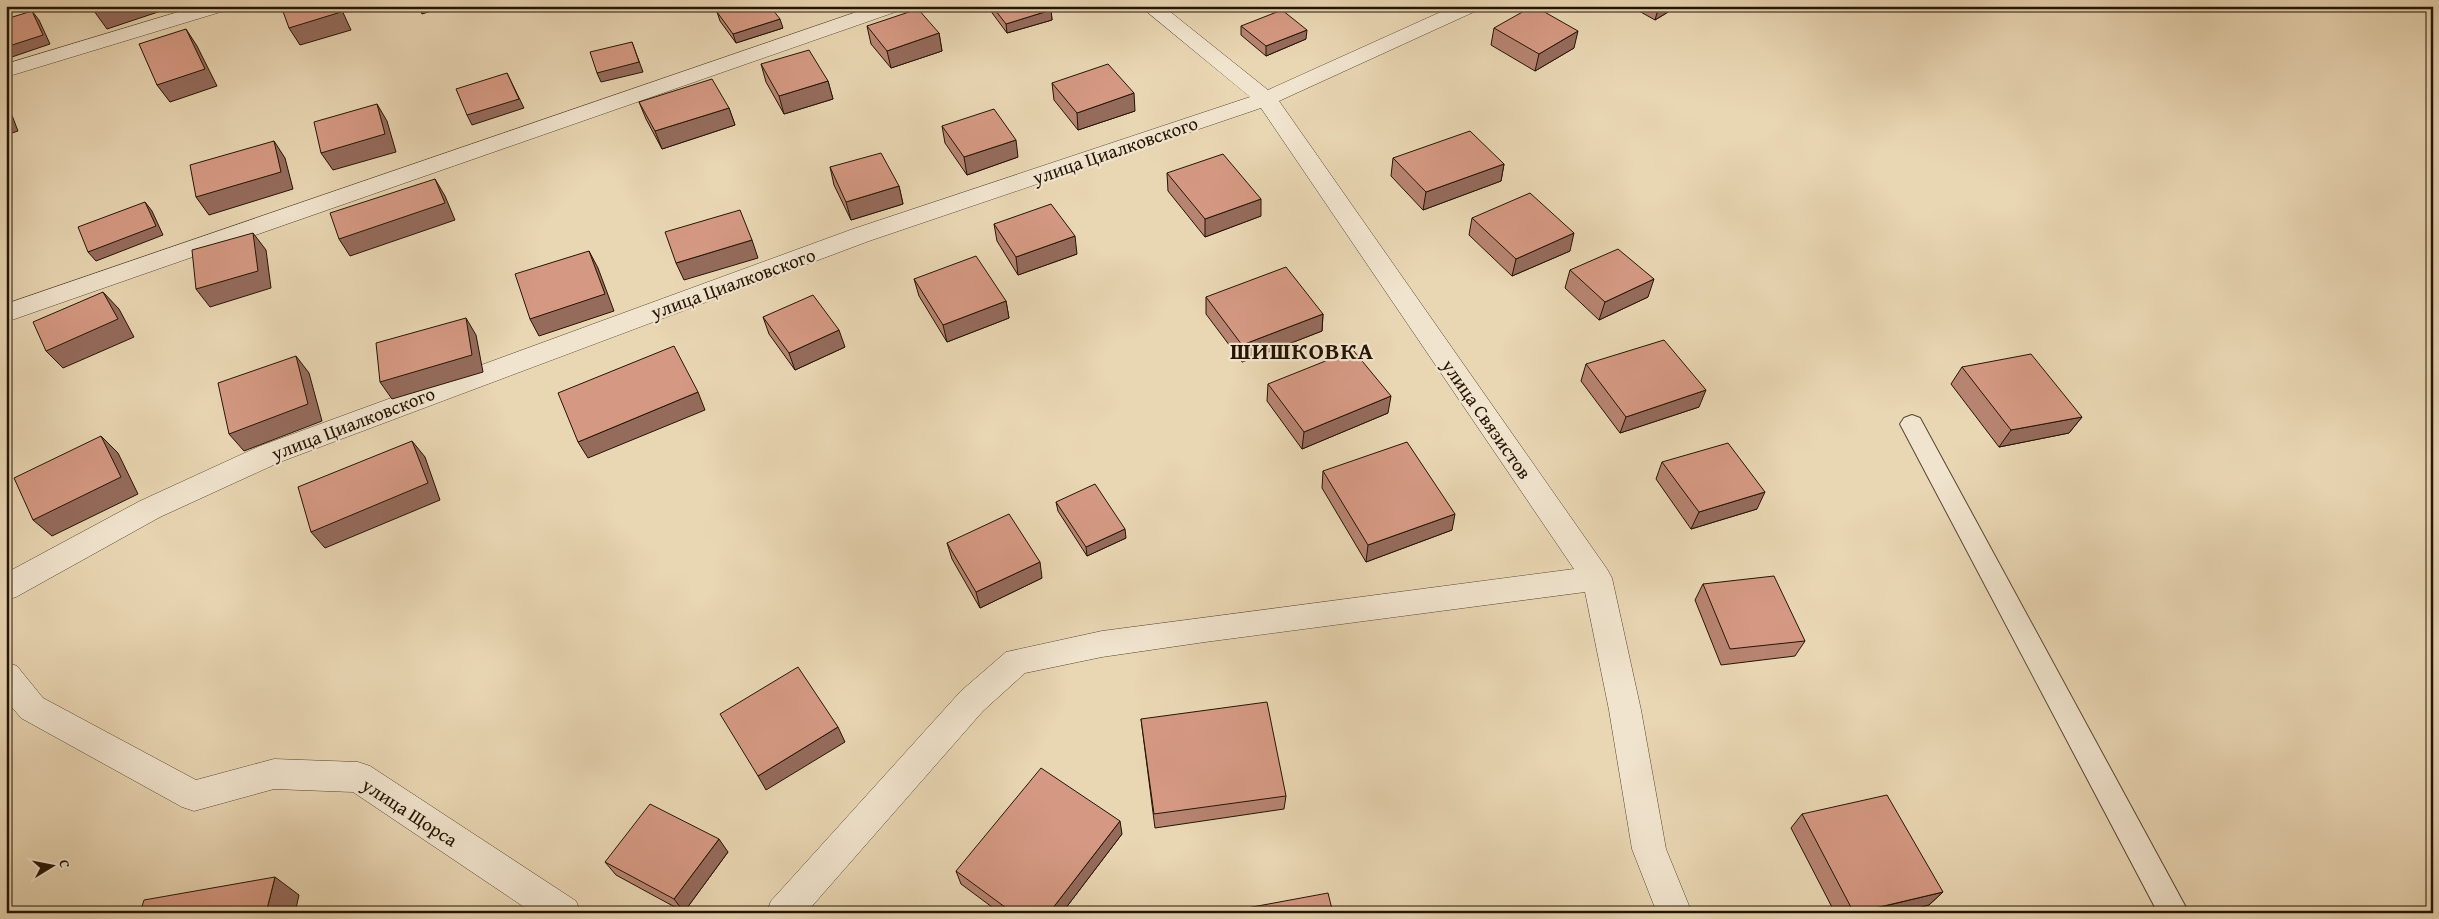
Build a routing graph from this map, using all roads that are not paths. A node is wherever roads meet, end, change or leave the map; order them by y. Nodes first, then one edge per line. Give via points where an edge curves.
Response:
1 (220, 6) edge
2 (894, 6) edge
3 (1150, 6) edge
4 (1472, 6) edge
5 (6, 70) edge
6 (1266, 99) junction
7 (6, 313) edge
8 (1912, 424) dead end
9 (1597, 578) junction
10 (6, 588) edge
11 (6, 676) edge
12 (564, 913) edge
13 (783, 913) edge
14 (1675, 913) edge
15 (2174, 913) edge

1 - 5 street
2 - 7 street
3 - 6 street, улица Связистов
4 - 6 street, улица Циалковского
6 - 9 street, улица Связистов
6 - 10 street, улица Циалковского via 861,235 297,444 150,509
8 - 15 lane
9 - 13 street via 1177,633 1017,661 972,701
9 - 14 street, улица Связистов via 1625,710 1649,850
11 - 12 street, улица Щорса via 32,708 194,796 274,774 358,777

